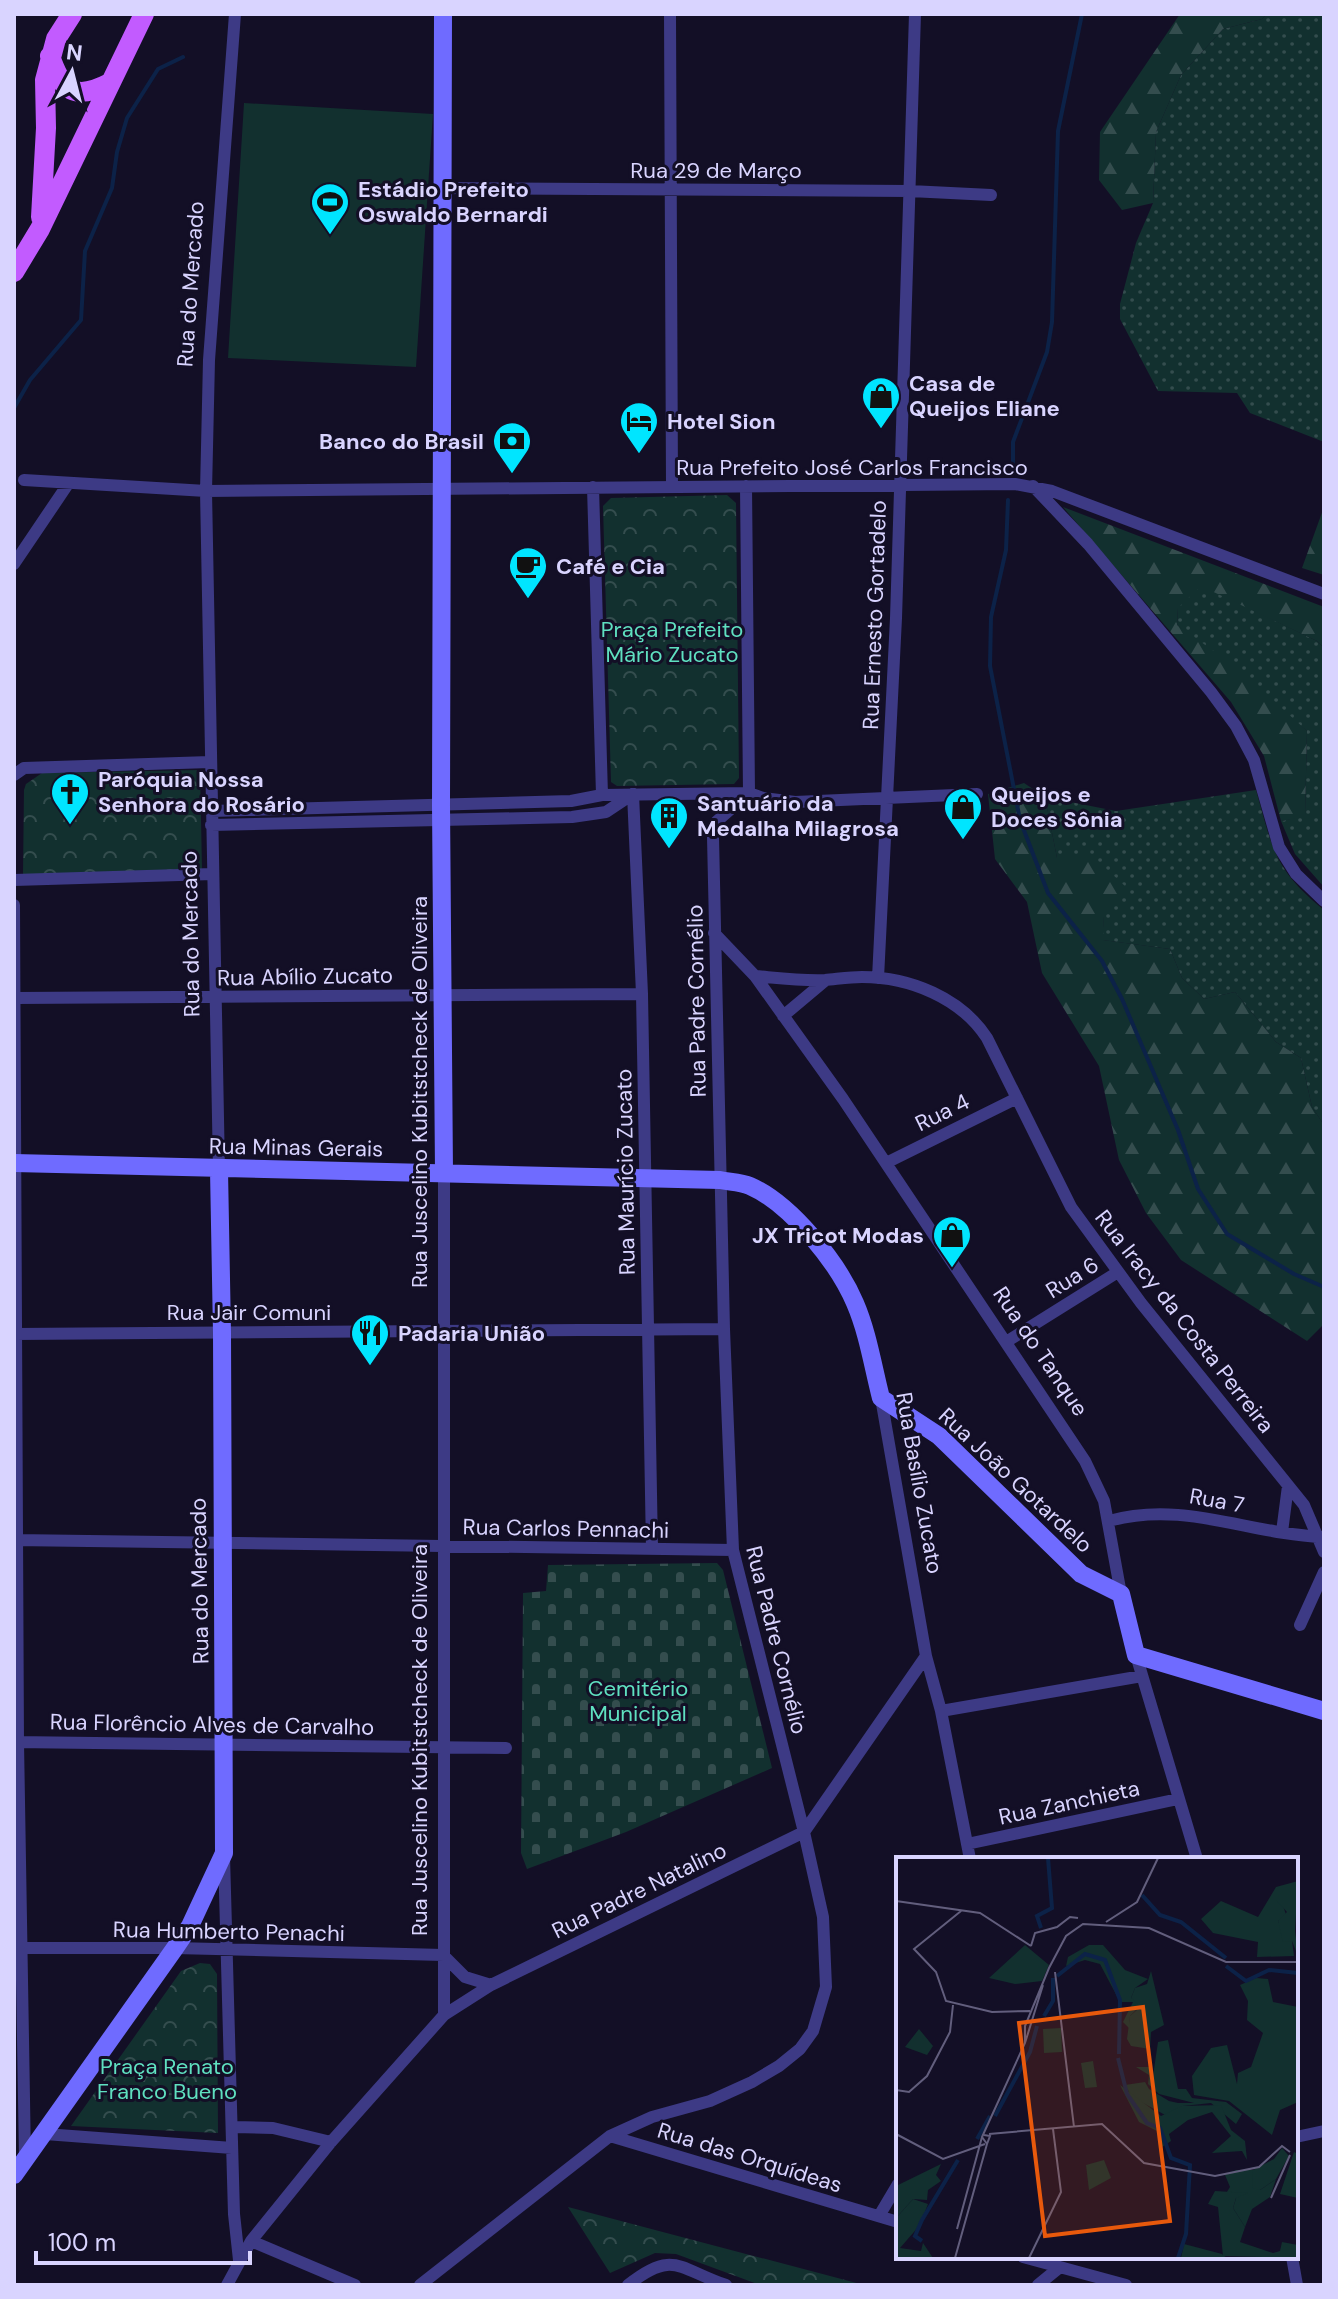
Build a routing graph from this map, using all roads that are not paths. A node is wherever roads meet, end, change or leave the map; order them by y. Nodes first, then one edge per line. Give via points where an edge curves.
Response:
1 (72, 14) edge
2 (144, 14) edge
3 (235, 14) edge
4 (443, 14) edge
5 (670, 14) edge
6 (915, 14) edge
7 (50, 56) junction
8 (110, 83) junction
9 (441, 188) junction
10 (671, 189) junction
11 (910, 191) junction
12 (991, 195) dead end
13 (40, 229) junction
14 (14, 272) edge
15 (24, 480) dead end
16 (68, 484) junction
17 (900, 484) junction
18 (746, 486) junction
19 (1033, 486) junction
20 (593, 487) junction
21 (672, 487) junction
22 (442, 488) junction
23 (206, 491) junction
24 (14, 564) edge
25 (1324, 594) edge
26 (210, 762) junction
27 (19, 772) edge
28 (749, 793) junction
29 (633, 794) junction
30 (977, 794) dead end
31 (602, 795) junction
32 (885, 799) junction
33 (441, 812) junction
34 (211, 818) junction
35 (213, 874) junction
36 (14, 880) edge
37 (1324, 901) edge
38 (14, 905) edge
39 (714, 933) junction
40 (755, 976) junction
41 (878, 978) junction
42 (826, 980) junction
43 (441, 994) junction
44 (642, 994) junction
45 (215, 997) junction
46 (16, 998) edge
47 (783, 1016) junction
48 (1017, 1098) junction
49 (14, 1163) edge
50 (886, 1163) junction
51 (219, 1170) junction
52 (444, 1173) junction
53 (645, 1179) junction
54 (720, 1180) junction
55 (1118, 1272) junction
56 (648, 1329) junction
57 (724, 1329) junction
58 (444, 1331) junction
59 (222, 1333) junction
60 (15, 1334) edge
61 (1006, 1342) junction
62 (881, 1398) junction
63 (1288, 1486) junction
64 (1109, 1521) junction
65 (1282, 1532) junction
66 (1321, 1537) edge
67 (16, 1540) edge
68 (221, 1542) junction
69 (444, 1546) junction
70 (652, 1549) junction
71 (733, 1550) junction
72 (1324, 1552) edge
73 (1324, 1572) edge
74 (1121, 1594) junction
75 (1300, 1625) dead end
76 (1136, 1655) junction
77 (926, 1656) junction
78 (1142, 1676) junction
79 (941, 1711) junction
80 (1324, 1711) edge
81 (16, 1742) edge
82 (223, 1743) junction
83 (443, 1748) junction
84 (506, 1748) dead end
85 (1178, 1799) junction
86 (804, 1832) junction
87 (967, 1844) junction
88 (224, 1853) junction
89 (970, 1857) edge
90 (1196, 1857) edge
91 (17, 1948) edge
92 (175, 1948) junction
93 (227, 1950) junction
94 (443, 1955) junction
95 (491, 1985) junction
96 (444, 2015) junction
97 (233, 2127) junction
98 (1324, 2131) edge
99 (45, 2134) junction
100 (610, 2136) junction
101 (1298, 2137) edge
102 (331, 2142) junction
103 (232, 2148) junction
104 (25, 2158) junction
105 (14, 2175) edge
106 (896, 2187) edge
107 (879, 2216) junction
108 (896, 2221) edge
109 (251, 2241) junction
110 (1030, 2259) edge
111 (1292, 2259) edge
112 (239, 2260) junction
113 (1060, 2267) junction
114 (709, 2282) edge
115 (227, 2285) edge
116 (355, 2285) edge
117 (420, 2285) edge
118 (628, 2285) edge
119 (726, 2285) edge
120 (1038, 2285) edge
121 (1126, 2285) edge
122 (1297, 2285) edge

1 - 7 main road
2 - 8 main road
3 - 23 street, Rua do Mercado via 209,360
4 - 9 street, Rua Juscelino Kubitstcheck de Oliveira
5 - 10 street
6 - 11 street, Rua Ernesto Gortadelo
7 - 8 main road via 66,87 92,93
7 - 13 main road
8 - 13 main road
9 - 10 street, Rua 29 de Março
9 - 22 street, Rua Juscelino Kubitstcheck de Oliveira
10 - 11 street, Rua 29 de Março
10 - 21 street
11 - 12 street, Rua 29 de Março
11 - 17 street, Rua Ernesto Gortadelo
13 - 14 main road
15 - 16 street, Rua Prefeito José Carlos Francisco
16 - 23 street, Rua Prefeito José Carlos Francisco
16 - 24 street
17 - 18 street, Rua Prefeito José Carlos Francisco
17 - 19 street, Rua Prefeito José Carlos Francisco
17 - 32 street, Rua Ernesto Gortadelo
18 - 21 street, Rua Prefeito José Carlos Francisco
18 - 28 street
19 - 25 street, Rua Prefeito José Carlos Francisco
19 - 37 street via 1088,544 1236,726 1254,760 1279,847 1296,874
20 - 21 street, Rua Prefeito José Carlos Francisco
20 - 22 street, Rua Prefeito José Carlos Francisco
20 - 31 street
22 - 23 street, Rua Prefeito José Carlos Francisco
22 - 33 street, Rua Juscelino Kubitstcheck de Oliveira
23 - 26 street, Rua do Mercado
26 - 27 street
26 - 34 street, Rua do Mercado
28 - 29 street
28 - 32 street via 795,802
28 - 39 street, Rua Padre Cornélio via 721,816 714,829
29 - 31 street
29 - 33 street via 616,808 591,816
29 - 44 street, Rua Maurício Zucato
30 - 32 street
31 - 33 street
32 - 41 street, Rua Ernesto Gortadelo
33 - 34 street
33 - 43 street, Rua Juscelino Kubitstcheck de Oliveira
34 - 35 street, Rua do Mercado
35 - 36 street
35 - 45 street, Rua do Mercado
38 - 46 street
39 - 40 street, Rua do Tanque
39 - 54 street, Rua Padre Cornélio
40 - 42 street, Rua Iracy da Costa Perreira
40 - 47 street, Rua do Tanque
41 - 42 street, Rua Iracy da Costa Perreira
41 - 48 street, Rua Iracy da Costa Perreira via 932,992 968,1013
42 - 47 street
43 - 44 street, Rua Abílio Zucato
43 - 45 street, Rua Abílio Zucato
43 - 52 street, Rua Juscelino Kubitstcheck de Oliveira
44 - 53 street, Rua Maurício Zucato
45 - 46 street, Rua Abílio Zucato
45 - 51 street, Rua do Mercado
46 - 49 street
47 - 50 street, Rua do Tanque
48 - 50 street, Rua 4
48 - 55 street, Rua Iracy da Costa Perreira via 1071,1207
49 - 51 street, Rua Minas Gerais
49 - 60 street
50 - 61 street, Rua do Tanque
51 - 52 street, Rua Minas Gerais
51 - 59 street, Rua do Mercado
52 - 53 street, Rua Minas Gerais
52 - 58 street, Rua Juscelino Kubitstcheck de Oliveira
53 - 54 street, Rua Minas Gerais
53 - 56 street, Rua Maurício Zucato
54 - 57 street, Rua Padre Cornélio
54 - 62 street, Rua Basílio Zucato via 744,1184 770,1199 826,1255 855,1303
55 - 61 street, Rua 6
55 - 63 street, Rua Iracy da Costa Perreira
56 - 57 street, Rua Jair Comuni
56 - 58 street, Rua Jair Comuni
56 - 70 street, Rua Maurício Zucato
57 - 71 street, Rua Padre Cornélio
58 - 59 street, Rua Jair Comuni
58 - 69 street, Rua Juscelino Kubitstcheck de Oliveira
59 - 60 street, Rua Jair Comuni
59 - 68 street, Rua do Mercado
60 - 67 street
61 - 64 street, Rua do Tanque via 1085,1461
62 - 74 street, Rua João Gotardelo via 939,1436 1075,1568
62 - 77 street, Rua Basílio Zucato
63 - 65 street
63 - 66 street, Rua Iracy da Costa Perreira
64 - 65 street, Rua 7 via 1161,1512
64 - 74 street, Rua do Tanque
65 - 66 street, Rua 7
66 - 72 street, Rua Iracy da Costa Perreira
67 - 68 street, Rua Carlos Pennachi
67 - 81 street
68 - 69 street, Rua Carlos Pennachi
68 - 82 street, Rua do Mercado
69 - 70 street, Rua Carlos Pennachi
69 - 83 street, Rua Juscelino Kubitstcheck de Oliveira
70 - 71 street, Rua Carlos Pennachi
71 - 86 street, Rua Padre Cornélio
73 - 75 street
74 - 76 street, Rua do Tanque
76 - 78 street, Rua do Tanque
76 - 80 street
77 - 79 street, Rua Basílio Zucato
77 - 86 street
78 - 79 street
78 - 85 street, Rua do Tanque
79 - 87 street, Rua Basílio Zucato
81 - 82 street, Rua Florêncio Alves de Carvalho
81 - 91 street
82 - 83 street, Rua Florêncio Alves de Carvalho
82 - 88 street, Rua do Mercado
83 - 84 street, Rua Florêncio Alves de Carvalho
83 - 94 street, Rua Juscelino Kubitstcheck de Oliveira
85 - 87 street, Rua Zanchieta
85 - 90 street, Rua do Tanque
86 - 95 street, Rua Padre Natalino
86 - 100 street, Rua Padre Cornélio via 823,1917 827,1964 813,2031 790,2057 752,2082
87 - 89 street, Rua Basílio Zucato
88 - 92 street
88 - 93 street
91 - 92 street, Rua Humberto Penachi
91 - 104 street
92 - 93 street, Rua Humberto Penachi
92 - 99 street
93 - 94 street, Rua Humberto Penachi
93 - 97 street
94 - 95 street via 465,1977
94 - 96 street, Rua Juscelino Kubitstcheck de Oliveira
95 - 96 street, Rua Padre Natalino
96 - 102 street
97 - 102 street via 273,2128
97 - 103 street
98 - 101 street
99 - 103 street
99 - 104 street
100 - 107 street, Rua das Orquídeas
100 - 117 street, Rua Padre Cornélio
102 - 109 street
103 - 112 street
104 - 105 street
106 - 107 street
107 - 108 street, Rua das Orquídeas
109 - 112 street
109 - 116 street
110 - 113 street
111 - 122 street
112 - 115 street
113 - 120 street
113 - 121 street
114 - 118 street via 667,2264
114 - 119 street

